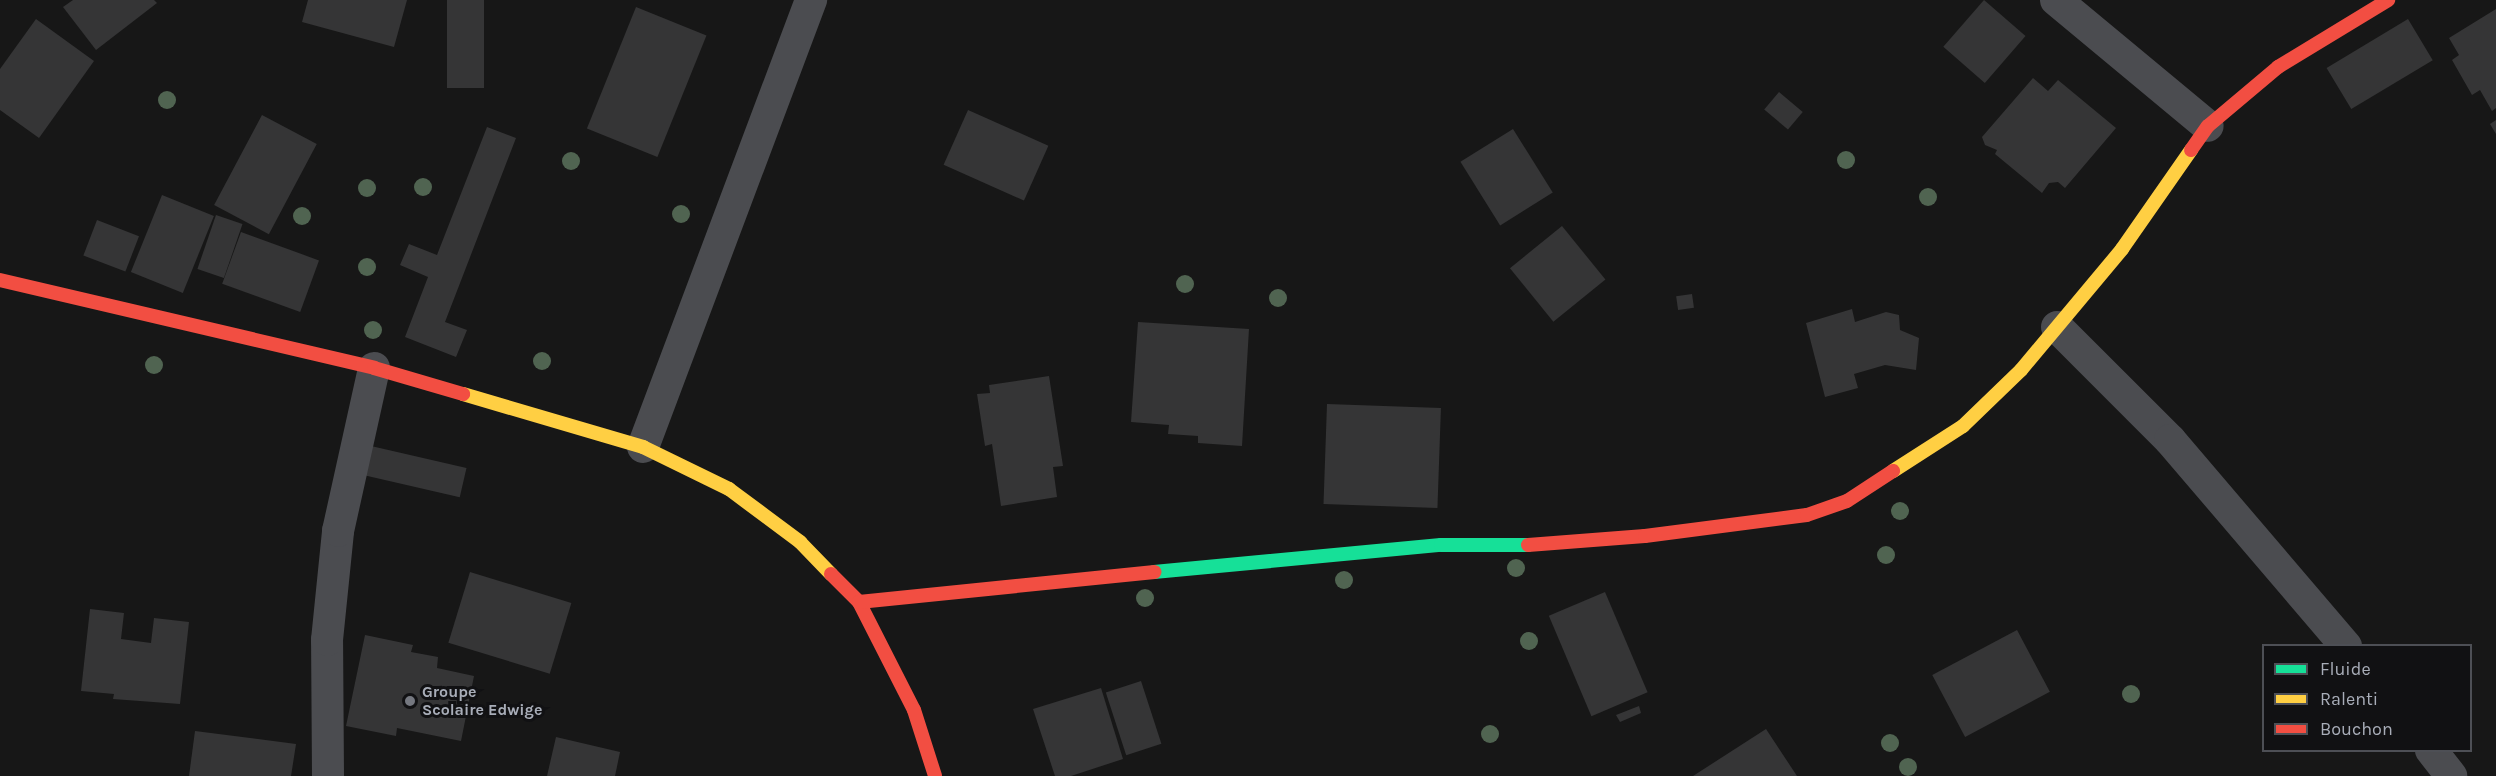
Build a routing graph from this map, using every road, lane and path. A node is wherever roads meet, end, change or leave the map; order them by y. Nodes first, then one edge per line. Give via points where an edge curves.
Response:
1 (811, 0) edge
2 (2056, 0) edge
3 (2388, 0) edge
4 (2208, 126) junction
5 (0, 280) edge
6 (2057, 327) junction
7 (374, 368) junction
8 (643, 447) junction
9 (859, 602) junction
10 (2345, 644) edge
11 (2433, 752) edge
12 (328, 776) edge
13 (935, 776) edge
14 (2451, 776) edge

1 - 8 street
2 - 4 street
3 - 4 street via 2278,67
4 - 6 street via 2122,249
5 - 7 street
6 - 9 street via 2021,370 1963,426 1847,501 1807,515 1599,541 1440,545
6 - 10 street via 2170,440
7 - 8 street
7 - 12 street via 338,531 327,640
8 - 9 street via 729,489 800,542
9 - 13 street via 914,710
11 - 14 street

